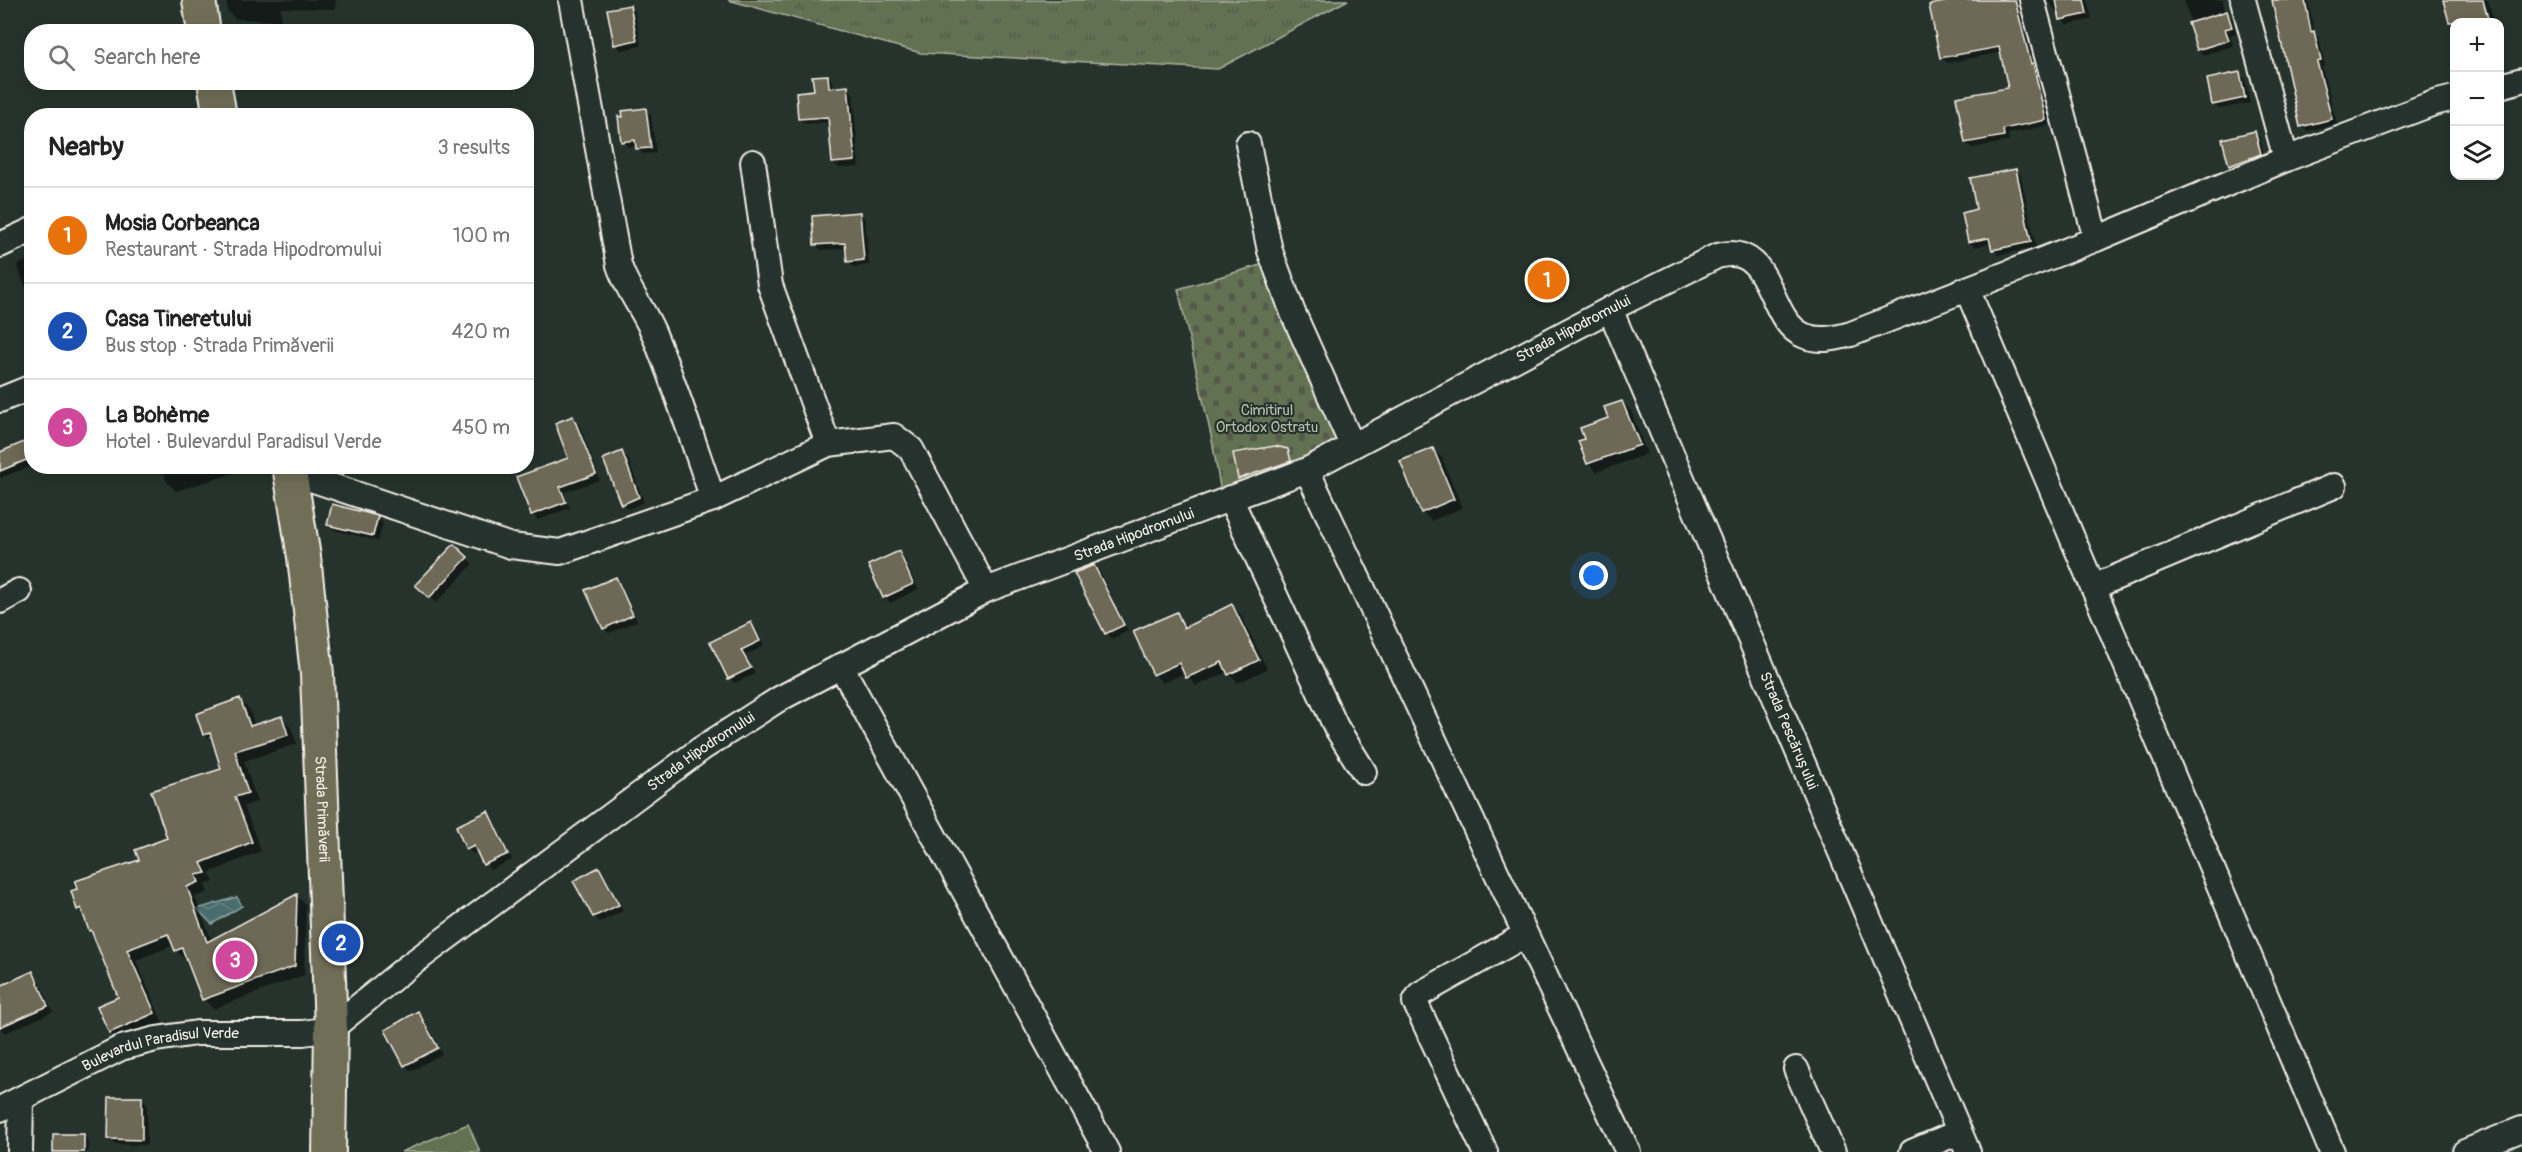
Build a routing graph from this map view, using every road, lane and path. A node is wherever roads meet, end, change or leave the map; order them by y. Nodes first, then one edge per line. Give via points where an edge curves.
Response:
1 (199, 0) edge
2 (571, 0) edge
3 (2032, 0) edge
4 (2243, 0) edge
5 (203, 24) edge
6 (2522, 80) edge
7 (2504, 85) edge
8 (215, 90) edge
9 (2450, 99) edge
10 (219, 108) edge
11 (1248, 144) dead end
12 (2286, 159) junction
13 (753, 162) dead end
14 (24, 234) edge
15 (2096, 239) junction
16 (0, 245) edge
17 (1967, 289) junction
18 (1610, 309) junction
19 (24, 390) edge
20 (0, 400) edge
21 (828, 444) junction
22 (1352, 445) junction
23 (1307, 470) junction
24 (291, 474) edge
25 (304, 474) edge
26 (2334, 486) dead end
27 (1230, 498) junction
28 (713, 499) junction
29 (2093, 587) junction
30 (986, 590) junction
31 (841, 666) junction
32 (1365, 772) dead end
33 (1525, 935) junction
34 (331, 1029) junction
35 (1796, 1069) dead end
36 (10, 1104) edge
37 (2522, 1129) edge
38 (1963, 1142) edge
39 (20, 1152) edge
40 (329, 1152) edge
41 (1107, 1152) edge
42 (1485, 1152) edge
43 (1628, 1152) edge
44 (1833, 1152) edge
45 (1912, 1152) edge
46 (2332, 1152) edge
47 (2465, 1152) edge

1 - 5 main road
2 - 28 street via 624,283 653,333
3 - 15 street
4 - 12 street
6 - 7 street
8 - 10 main road
9 - 12 street, Strada Hipodromului
11 - 22 street via 1270,251
12 - 15 street, Strada Hipodromului
13 - 21 street via 770,285
14 - 16 street
15 - 17 street, Strada Hipodromului
17 - 18 street, Strada Hipodromului via 1826,340 1792,328 1759,269 1747,256 1730,253
17 - 29 street
18 - 22 street, Strada Hipodromului
18 - 38 street, Strada Pescărușului
19 - 20 street
21 - 28 street
21 - 30 street via 894,436 911,449
22 - 23 street, Strada Hipodromului
23 - 27 street, Strada Hipodromului
23 - 33 street
24 - 34 main road, Strada Primăverii via 317,674
25 - 28 street via 510,546 560,552
26 - 29 street
27 - 30 street, Strada Hipodromului
27 - 32 street via 1336,727
29 - 46 street
30 - 31 street, Strada Hipodromului
31 - 34 street, Strada Hipodromului via 779,699 701,749 402,971
31 - 41 street
33 - 42 street via 1420,994 1415,1002
33 - 43 street
34 - 36 street, Bulevardul Paradisul Verde via 303,1034 197,1033 156,1039 121,1048
34 - 40 main road, Strada Primăverii
35 - 44 street
36 - 39 street
37 - 47 street
38 - 45 street

